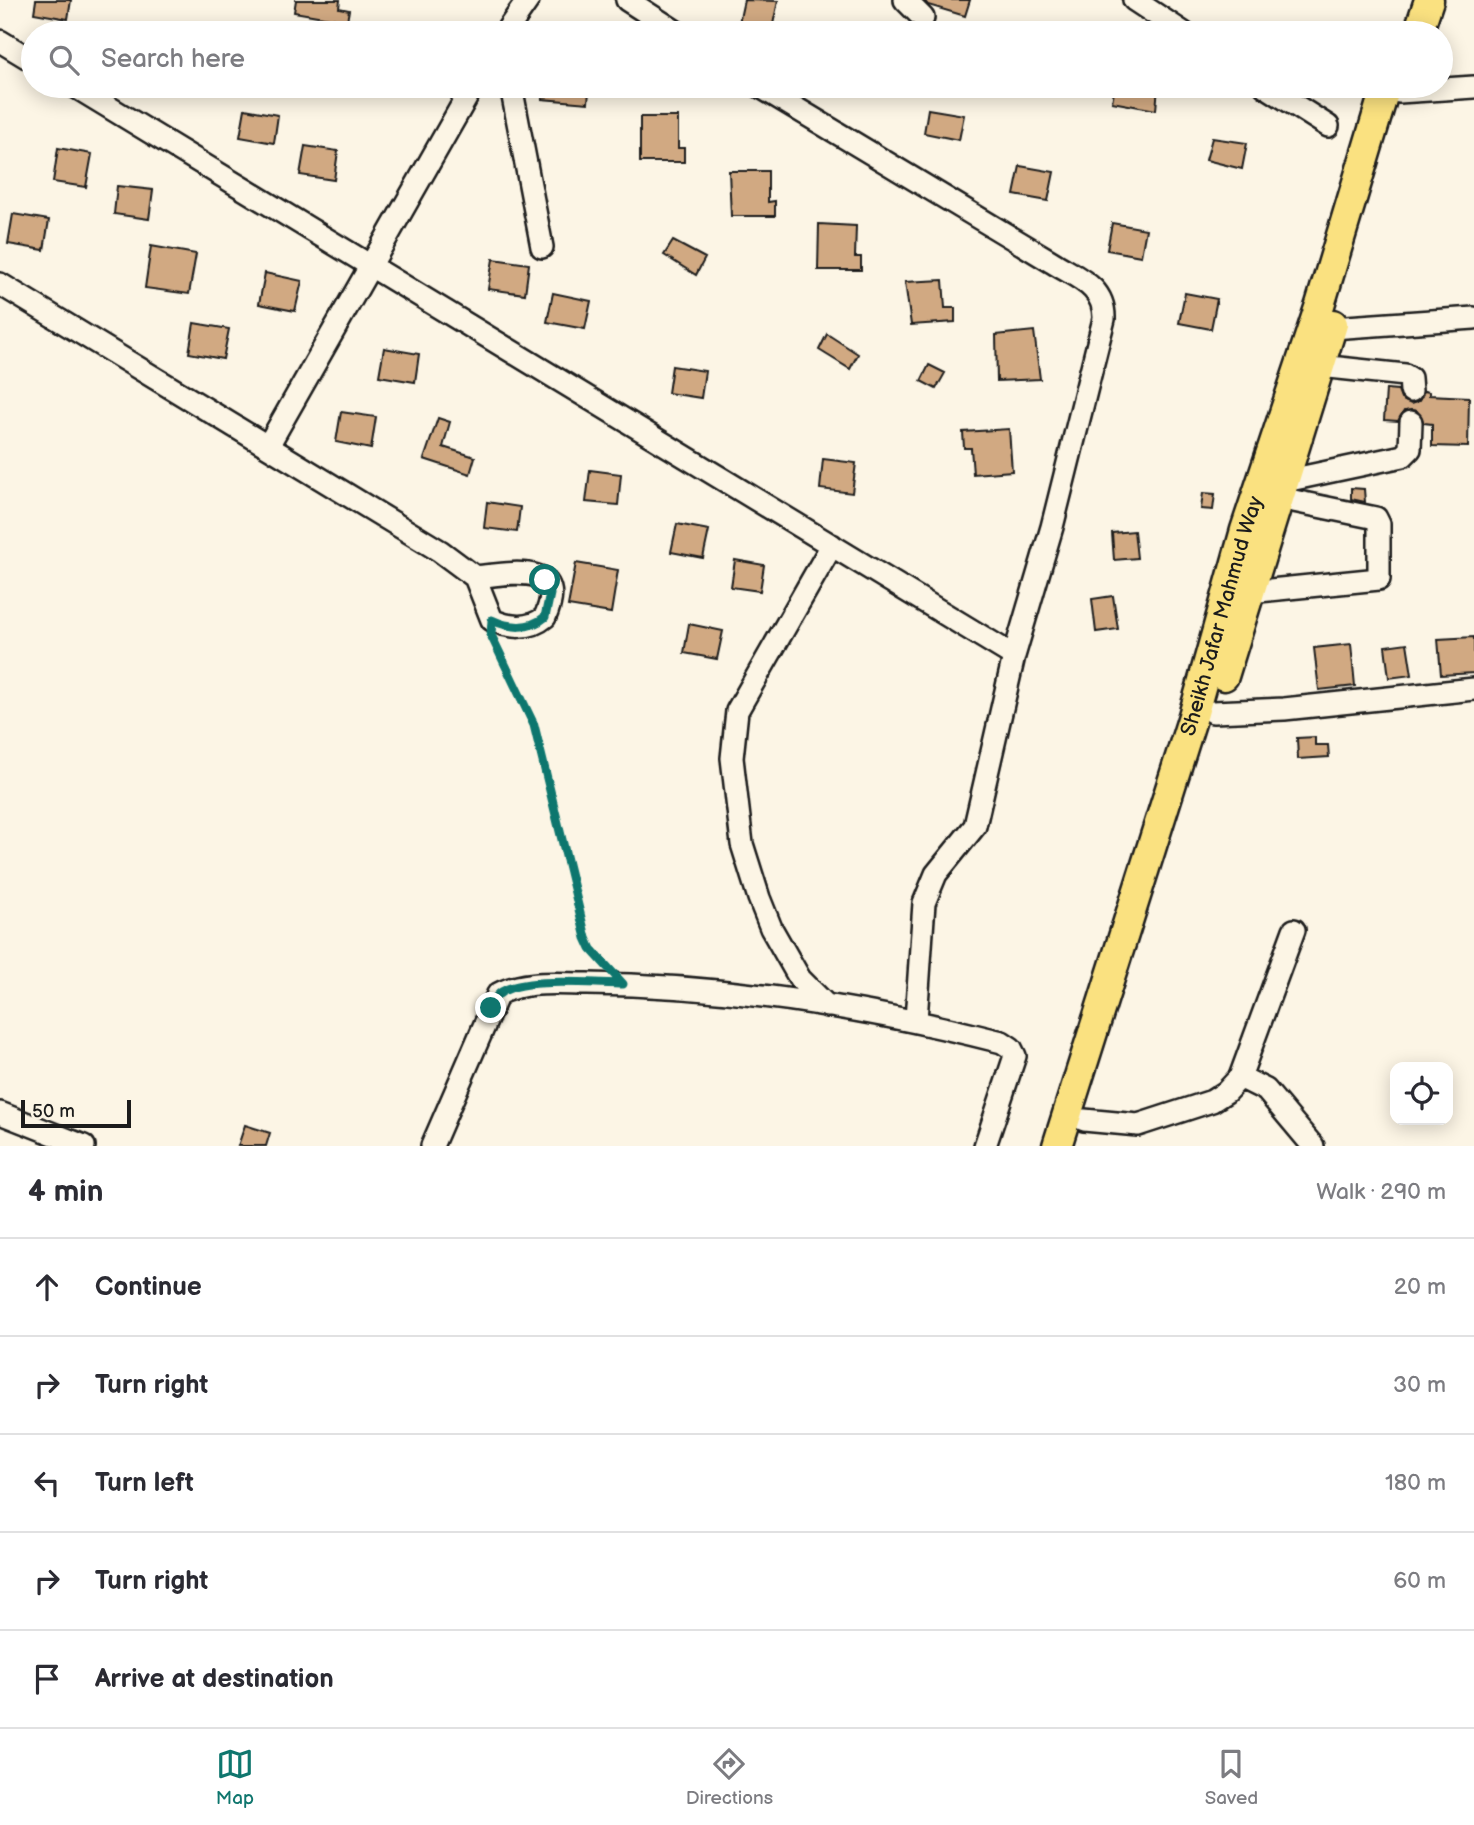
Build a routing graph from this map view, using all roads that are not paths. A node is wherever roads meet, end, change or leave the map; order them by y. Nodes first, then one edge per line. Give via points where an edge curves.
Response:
1 (627, 0) edge
2 (905, 0) edge
3 (1134, 0) edge
4 (1415, 0) edge
5 (1429, 0) edge
6 (522, 2) edge
7 (923, 18) dead end
8 (512, 21) edge
9 (659, 21) edge
10 (1166, 21) edge
11 (1408, 21) edge
12 (1422, 21) edge
13 (0, 41) edge
14 (21, 54) edge
15 (1453, 87) edge
16 (1474, 87) edge
17 (94, 98) edge
18 (466, 98) edge
19 (513, 98) edge
20 (779, 98) edge
21 (1284, 98) edge
22 (1392, 98) edge
23 (1393, 98) edge
24 (1328, 126) dead end
25 (542, 247) dead end
26 (371, 267) junction
27 (0, 284) edge
28 (1474, 318) edge
29 (1332, 328) junction
30 (1320, 366) junction
31 (1411, 391) dead end
32 (1411, 422) dead end
33 (269, 444) junction
34 (1276, 485) junction
35 (832, 545) junction
36 (475, 576) junction
37 (1249, 592) junction
38 (1014, 656) junction
39 (1474, 689) edge
40 (1213, 712) junction
41 (1294, 930) dead end
42 (827, 1006) junction
43 (916, 1020) junction
44 (1240, 1077) junction
45 (0, 1113) edge
46 (1080, 1133) edge
47 (84, 1146) edge
48 (432, 1146) edge
49 (985, 1146) edge
50 (1058, 1146) edge
51 (1313, 1146) edge

1 - 9 street
2 - 7 street
3 - 10 street
4 - 11 main road
5 - 12 main road
6 - 8 street
13 - 14 street
15 - 16 street
17 - 26 street
18 - 26 street
19 - 25 street
20 - 38 street via 1052,262 1102,297 1100,332 1052,527
21 - 24 street
22 - 34 main road, Sheikh Jafar Mahmud Way via 1320,305
23 - 29 main road, Sheikh Jafar Mahmud Way
26 - 33 street
26 - 35 street
27 - 33 street
28 - 29 street
29 - 30 main road, Sheikh Jafar Mahmud Way
30 - 31 street via 1405,375 1410,378
30 - 34 main road, Sheikh Jafar Mahmud Way
32 - 34 street via 1410,449 1403,456
33 - 36 street
34 - 37 main road, Sheikh Jafar Mahmud Way
34 - 37 street via 1376,518 1379,579
34 - 50 main road, Sheikh Jafar Mahmud Way via 1193,716
35 - 38 street
35 - 42 street via 737,711 732,758 742,844 759,898 800,979
36 - 36 street via 527,572 541,577 548,584 550,606 539,622 516,626 492,620
37 - 40 main road, Sheikh Jafar Mahmud Way
38 - 43 street via 975,826 936,874 924,903
39 - 40 street
40 - 46 main road, Sheikh Jafar Mahmud Way
41 - 44 street
42 - 43 street
42 - 48 street via 623,984 510,988 498,994
43 - 49 street via 1011,1048 1015,1056
44 - 46 street via 1212,1101 1138,1125
44 - 51 street via 1266,1090
45 - 47 street

